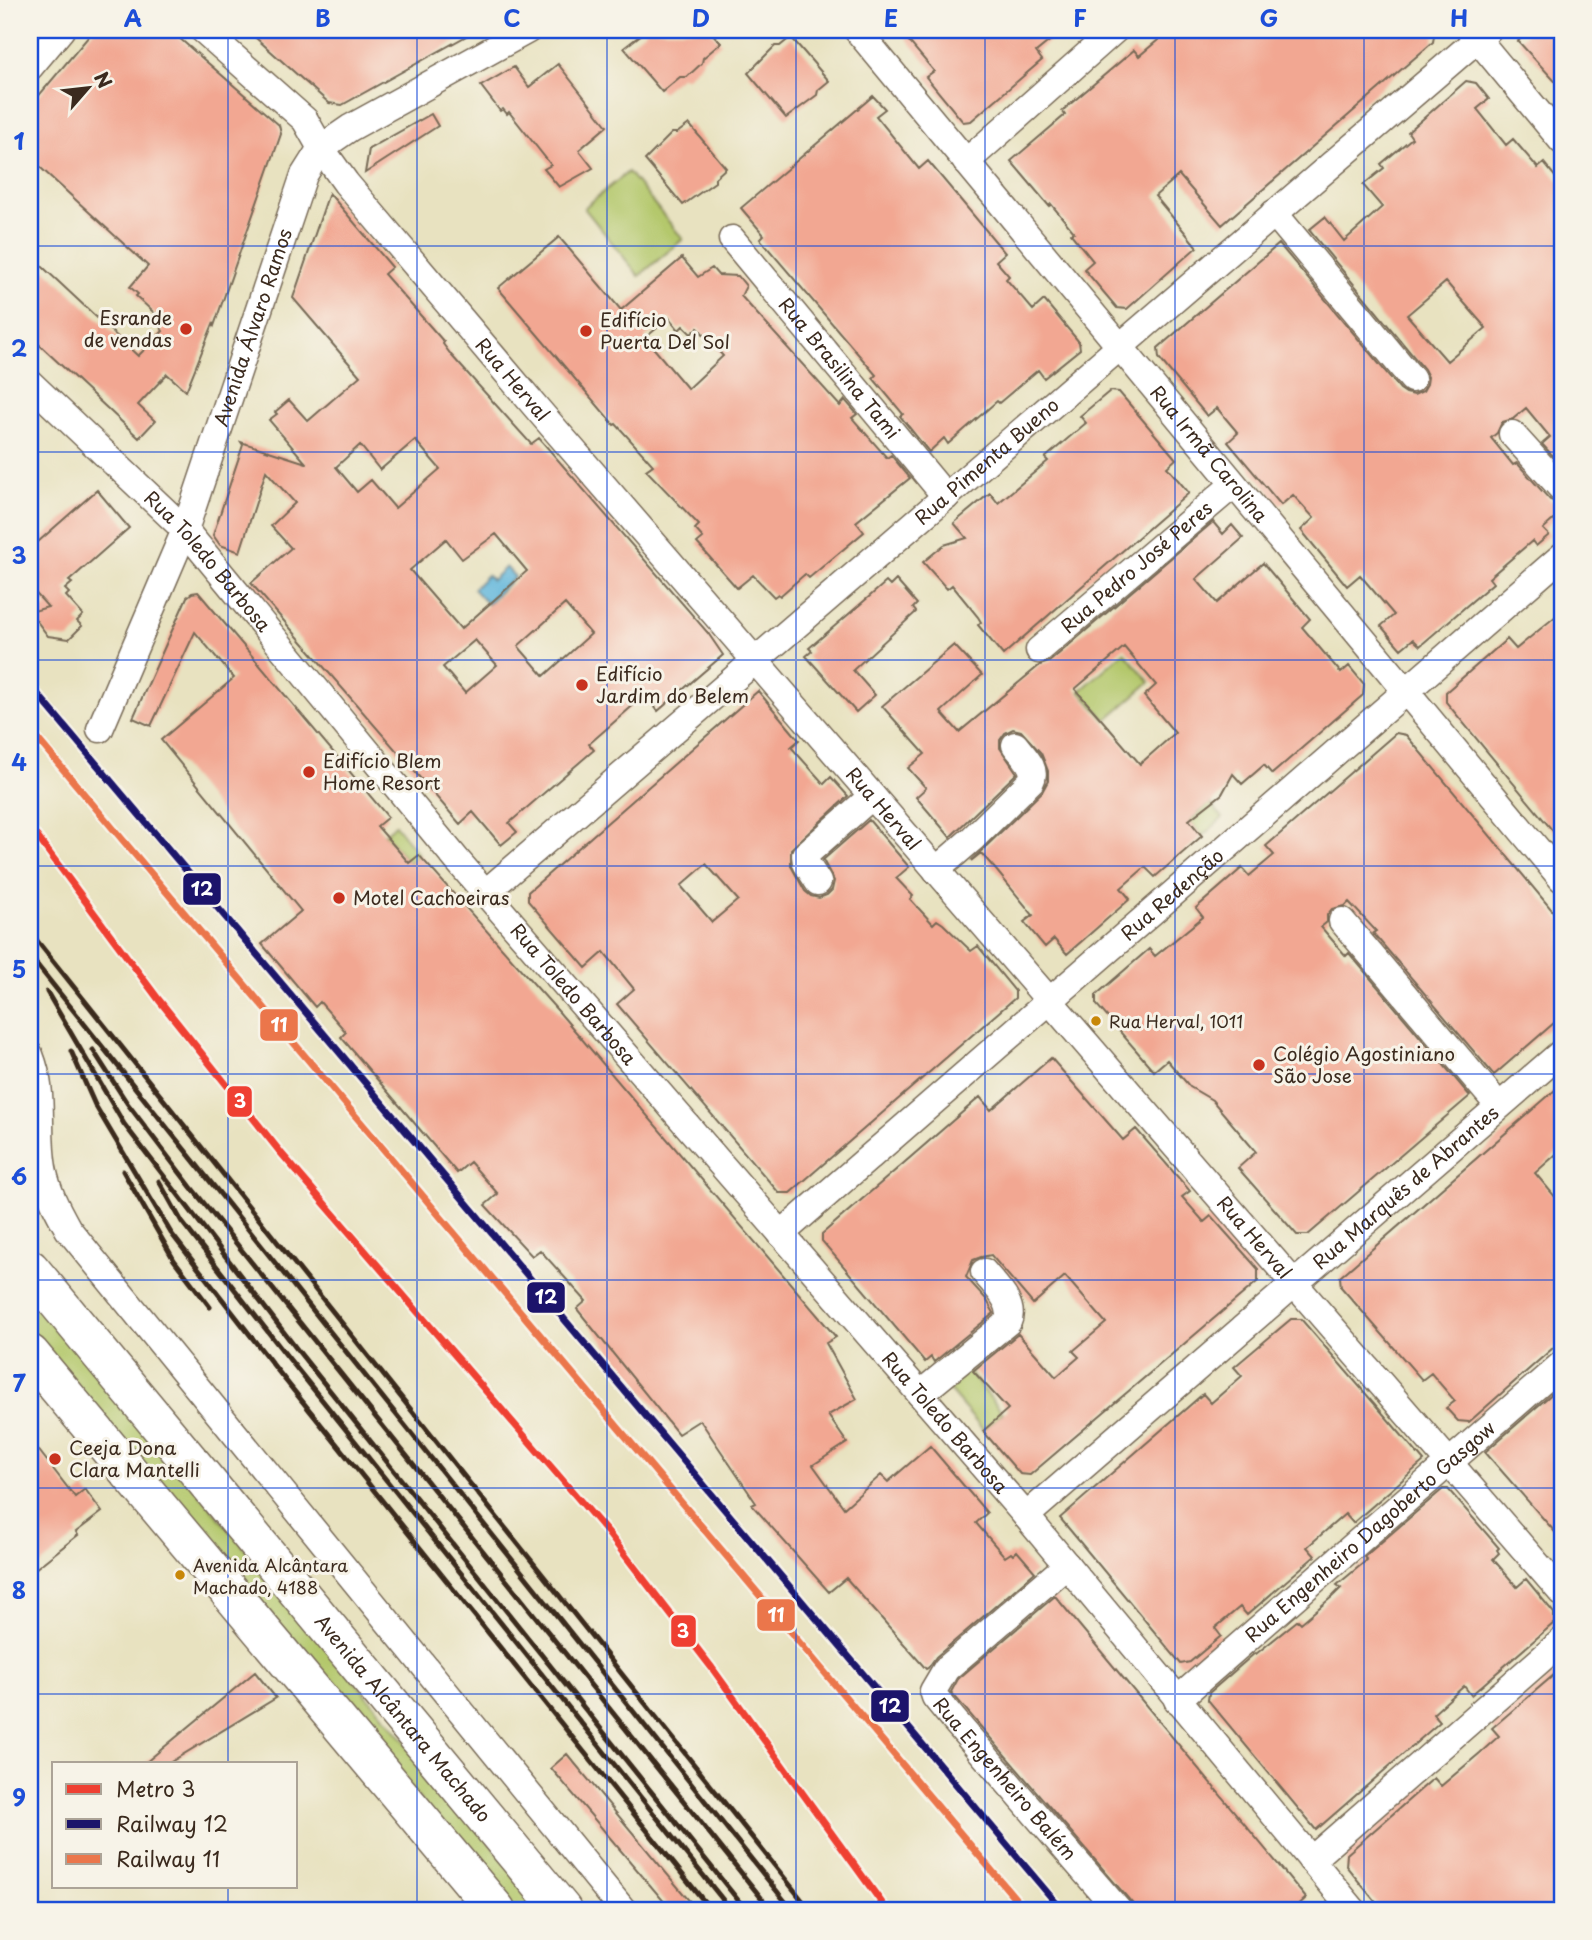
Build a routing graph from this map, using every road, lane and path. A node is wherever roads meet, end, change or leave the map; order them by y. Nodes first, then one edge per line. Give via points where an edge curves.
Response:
1 (61, 30) edge
2 (203, 30) edge
3 (528, 30) edge
4 (857, 30) edge
5 (1115, 30) edge
6 (1478, 33) edge
7 (30, 67) edge
8 (1562, 141) edge
9 (321, 148) junction
10 (967, 162) junction
11 (1273, 214) junction
12 (732, 240) dead end
13 (1120, 346) junction
14 (1412, 379) dead end
15 (30, 383) edge
16 (1512, 434) dead end
17 (1233, 485) junction
18 (1562, 489) edge
19 (947, 496) junction
20 (185, 530) junction
21 (1562, 556) edge
22 (1039, 650) dead end
23 (756, 661) junction
24 (1406, 691) junction
25 (100, 729) dead end
26 (1015, 745) dead end
27 (872, 796) junction
28 (936, 870) junction
29 (1562, 879) edge
30 (818, 882) dead end
31 (485, 893) junction
32 (1342, 921) dead end
33 (1049, 1001) junction
34 (1562, 1052) edge
35 (30, 1055) edge
36 (1499, 1106) junction
37 (781, 1234) junction
38 (30, 1269) edge
39 (985, 1272) dead end
40 (1293, 1284) junction
41 (30, 1354) edge
42 (1562, 1364) edge
43 (920, 1394) junction
44 (1449, 1463) junction
45 (1026, 1516) junction
46 (1057, 1565) junction
47 (1562, 1593) edge
48 (1562, 1641) edge
49 (1177, 1700) junction
50 (1311, 1860) junction
51 (496, 1910) edge
52 (562, 1910) edge
53 (623, 1910) edge
54 (1118, 1910) edge
55 (1353, 1910) edge

1 - 7 street
2 - 9 street, Rua Herval via 305,120
3 - 9 street, Avenida Álvaro Ramos
4 - 10 street, Rua Irmã Carolina
5 - 10 street
6 - 8 street
6 - 11 street, Rua Pimenta Bueno
9 - 20 street, Avenida Álvaro Ramos via 304,175
9 - 23 street, Rua Herval
10 - 13 street, Rua Irmã Carolina
11 - 13 street, Rua Pimenta Bueno
11 - 14 street
12 - 19 street, Rua Brasilina Tami
13 - 17 street, Rua Irmã Carolina
13 - 19 street, Rua Pimenta Bueno
15 - 20 street, Rua Toledo Barbosa
16 - 18 street
17 - 22 street, Rua Pedro José Peres
17 - 24 street, Rua Irmã Carolina
19 - 23 street, Rua Pimenta Bueno
20 - 25 street, Avenida Álvaro Ramos
20 - 31 street, Rua Toledo Barbosa
21 - 24 street, Rua Redenção
23 - 27 street, Rua Herval
23 - 31 street, Rua Pimenta Bueno
24 - 29 street, Rua Irmã Carolina
24 - 33 street, Rua Redenção
26 - 28 street via 1033,770 1031,781
27 - 28 street, Rua Herval
27 - 30 street via 805,855
28 - 33 street, Rua Herval
31 - 37 street, Rua Toledo Barbosa
32 - 36 street
33 - 37 street, Rua Redenção
33 - 40 street, Rua Herval
34 - 36 street, Rua Marquês de Abrantes
35 - 53 street via 39,1077 43,1166 49,1192 68,1229
36 - 40 street, Rua Marquês de Abrantes
37 - 43 street, Rua Toledo Barbosa
38 - 52 highway, Avenida Alcântara Machado
39 - 43 street via 1009,1305 1008,1322
40 - 44 street, Rua Herval
40 - 45 street, Rua Marquês de Abrantes
41 - 51 highway
42 - 44 street, Rua Engenheiro Dagoberto Gasgow
43 - 45 street, Rua Toledo Barbosa
44 - 47 street, Rua Herval
44 - 49 street, Rua Engenheiro Dagoberto Gasgow
45 - 46 street, Rua Toledo Barbosa
46 - 49 street, Rua Toledo Barbosa
46 - 54 street, Rua Engenheiro Balém via 946,1669 933,1691
48 - 50 street
49 - 50 street, Rua Toledo Barbosa
50 - 55 street, Rua Toledo Barbosa

